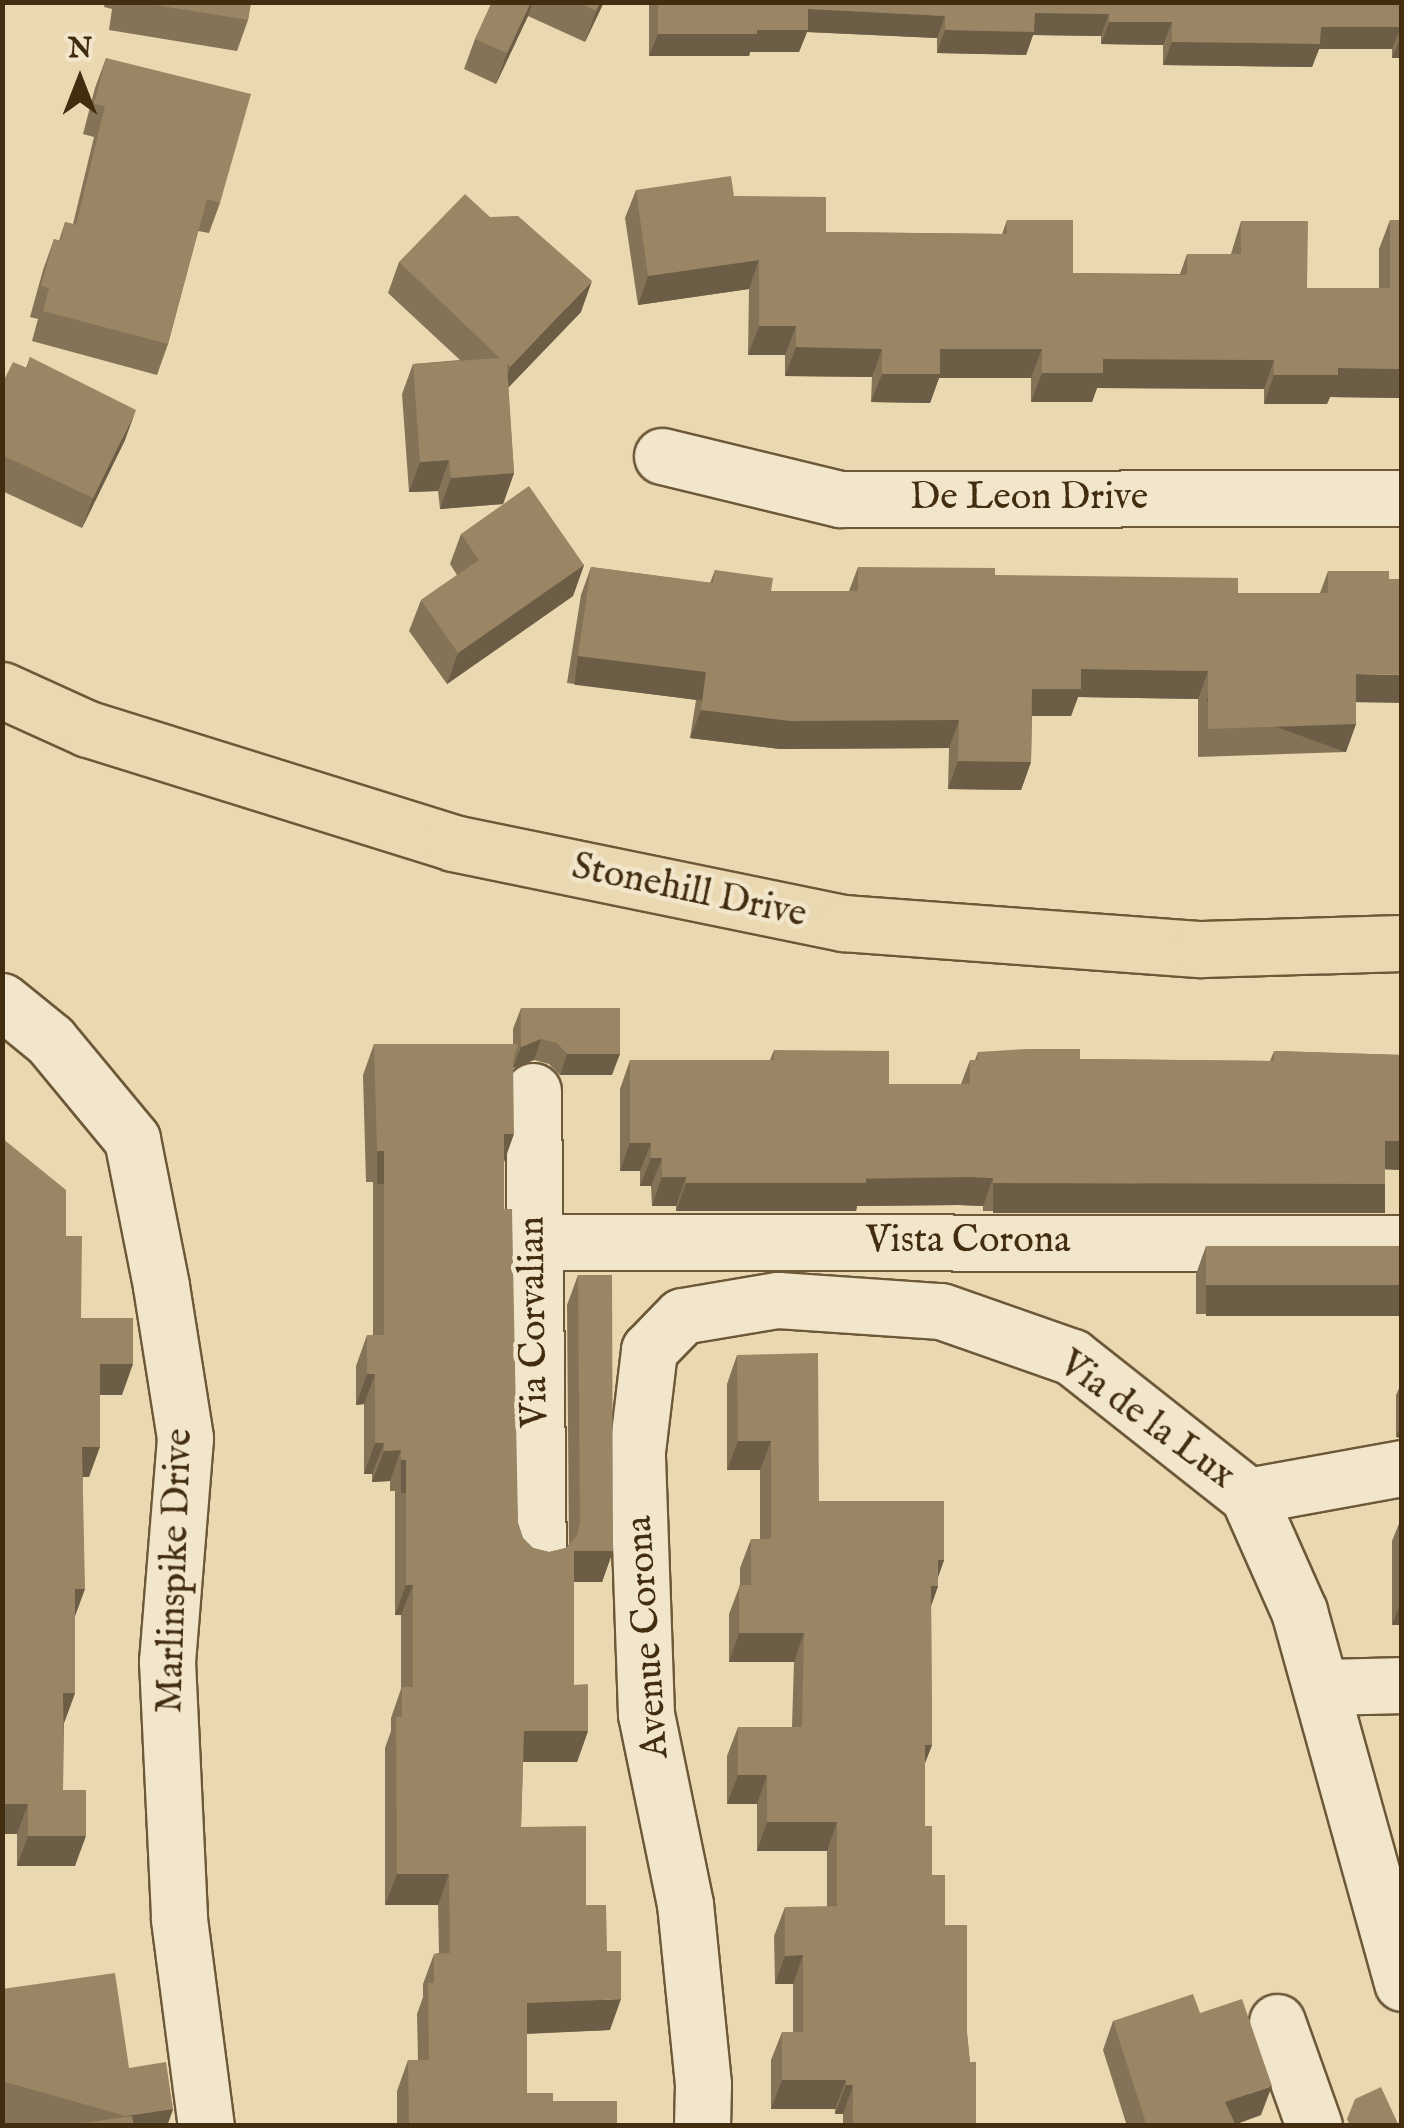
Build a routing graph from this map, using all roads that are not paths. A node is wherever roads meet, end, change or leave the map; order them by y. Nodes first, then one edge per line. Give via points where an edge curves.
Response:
1 (662, 456) dead end
2 (1402, 498) edge
3 (2, 690) edge
4 (1402, 944) edge
5 (2, 1001) edge
6 (534, 1091) dead end
7 (534, 1242) junction
8 (778, 1242) junction
9 (1402, 1243) edge
10 (778, 1300) junction
11 (1402, 1468) edge
12 (1248, 1496) junction
13 (538, 1552) edge
14 (1402, 1684) edge
15 (1322, 1686) junction
16 (1402, 1983) edge
17 (1276, 2022) dead end
18 (206, 2126) edge
19 (702, 2126) edge
20 (1314, 2126) edge

1 - 2 street, De Leon Drive via 840,499
3 - 4 main road, Stonehill Drive via 88,729 452,843 843,924 1201,949
5 - 18 street, Marlinspike Drive via 50,1040 132,1139 161,1286 184,1438 168,1661 179,1919
6 - 7 street, Via Corvalian
7 - 8 street, Vista Corona
7 - 13 street, Via Corvalian
8 - 9 street, Vista Corona
8 - 10 street
10 - 12 street, Via de la Lux via 941,1311 1072,1357
10 - 19 street, Avenue Corona via 682,1316 649,1350 637,1451 646,1714 685,1904
11 - 12 street
12 - 15 street, Via de la Lux via 1299,1611
14 - 15 street
15 - 16 street, Via de la Lux
17 - 20 street

